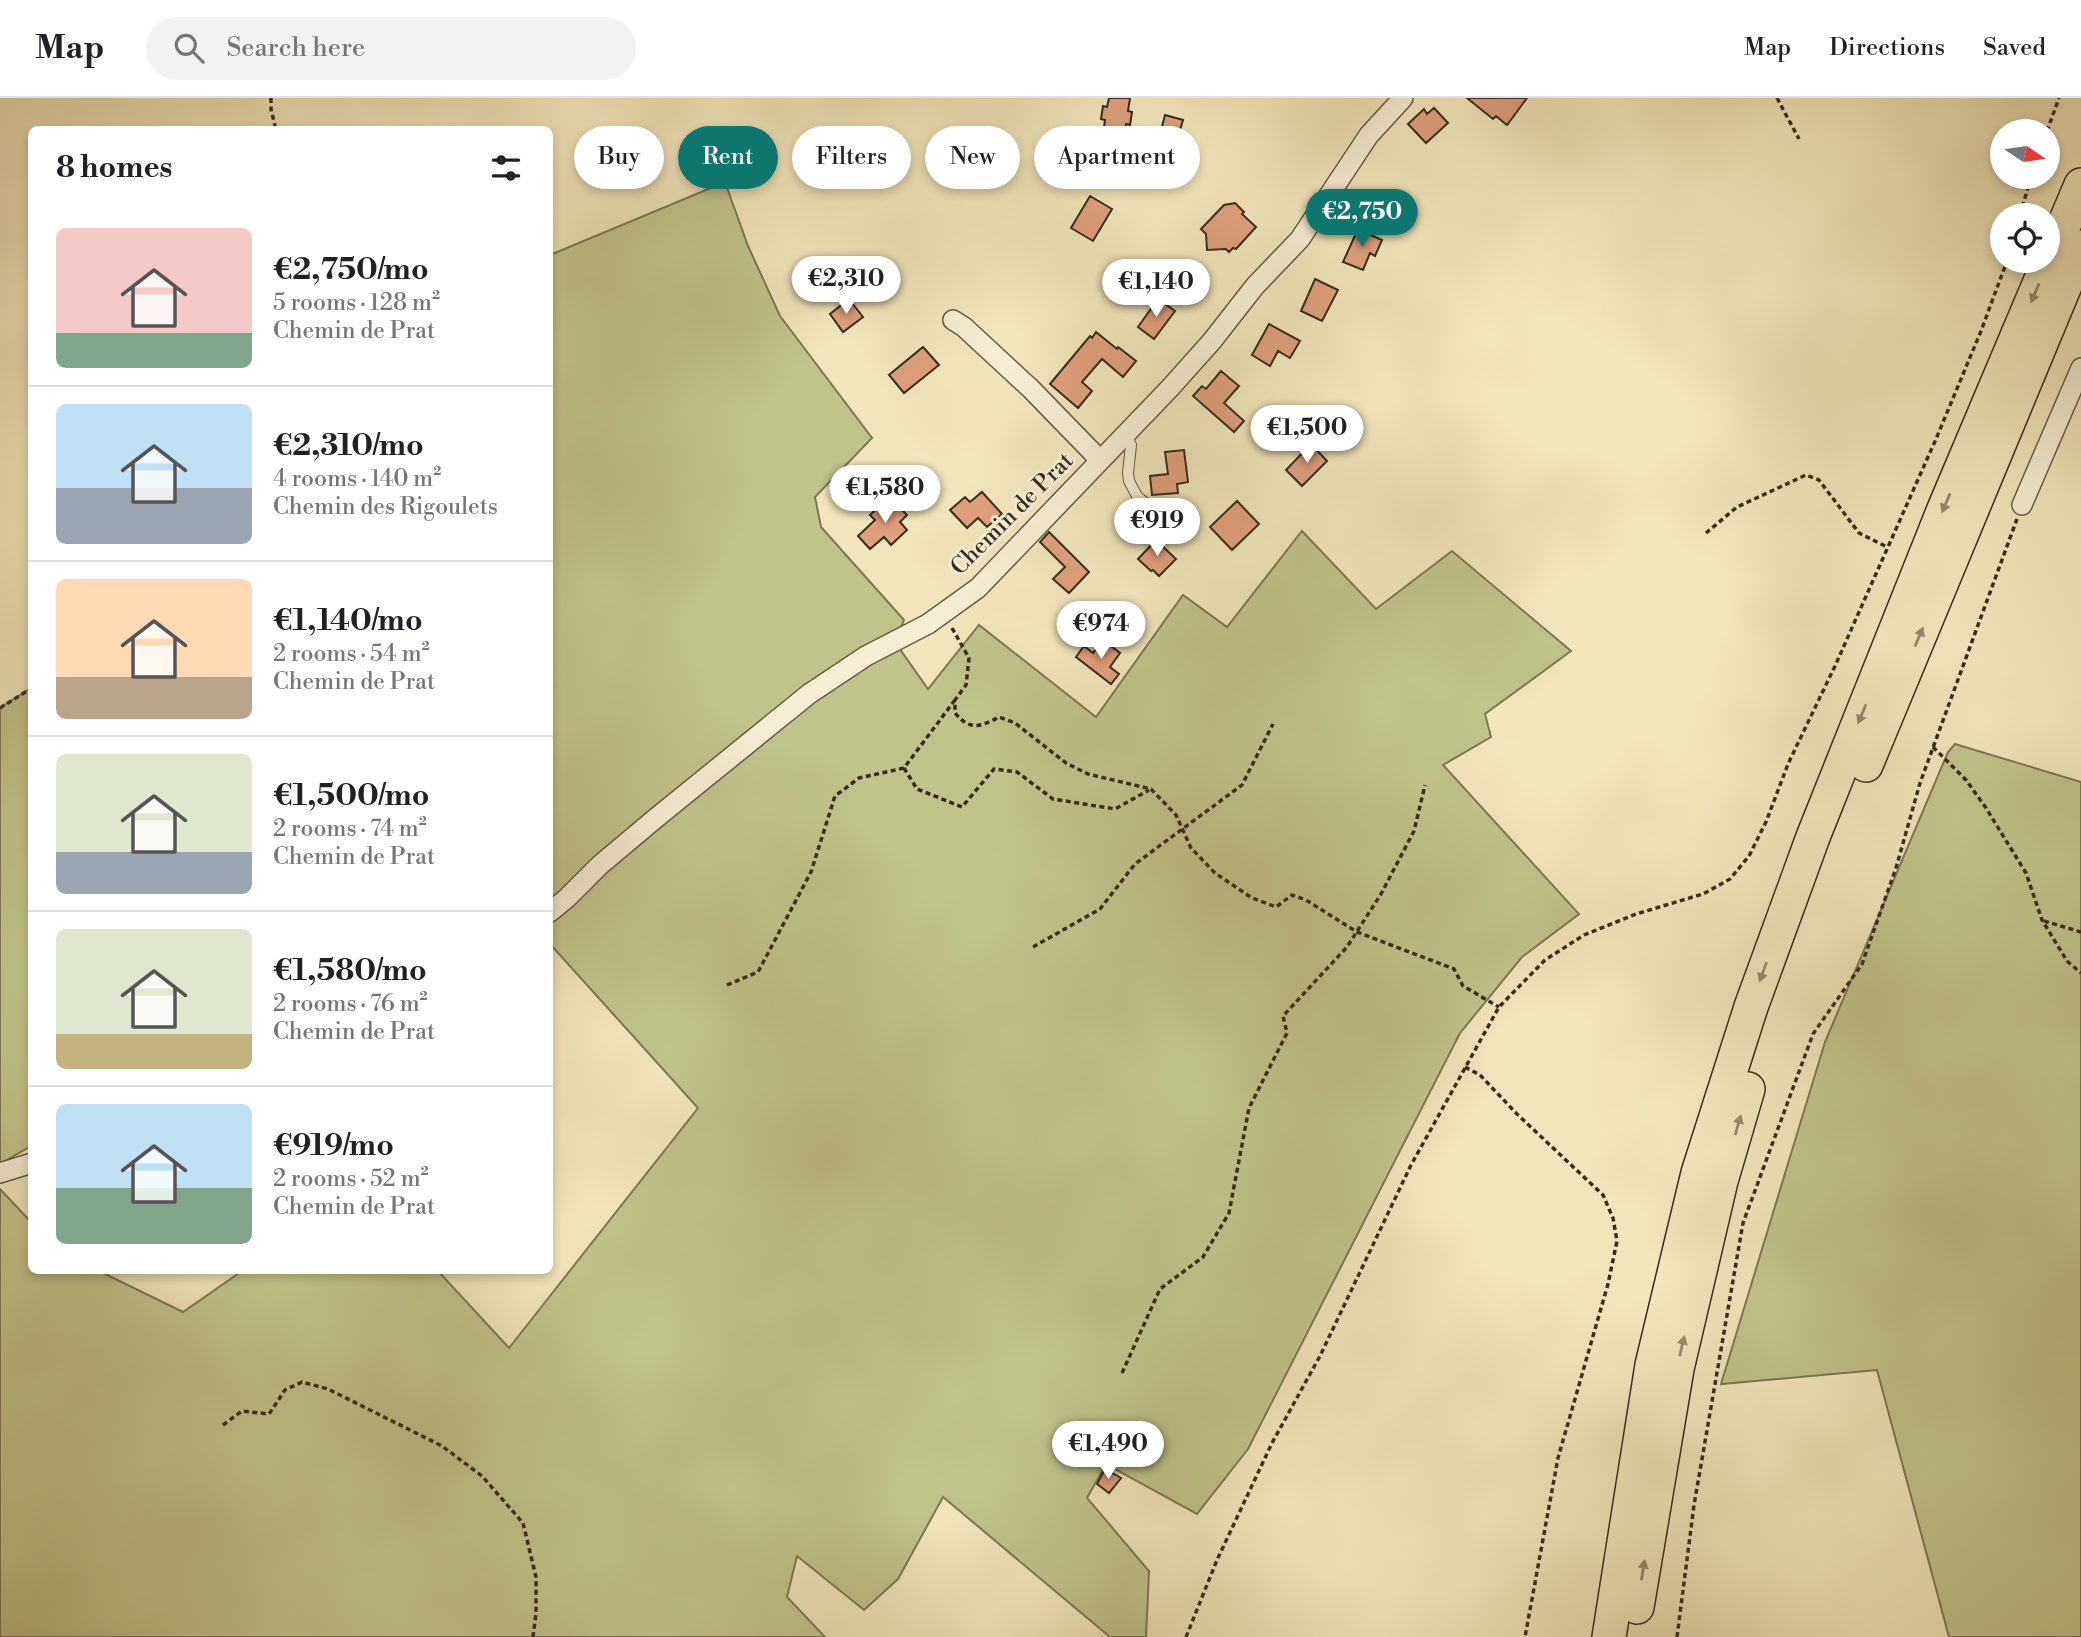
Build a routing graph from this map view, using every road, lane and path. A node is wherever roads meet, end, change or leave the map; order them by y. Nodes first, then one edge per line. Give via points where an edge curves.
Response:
1 (271, 98) edge
2 (1777, 98) edge
3 (2059, 98) edge
4 (1393, 102) edge
5 (2051, 119) edge
6 (275, 126) edge
7 (1799, 139) dead end
8 (2081, 185) edge
9 (2081, 247) edge
10 (2003, 273) edge
11 (953, 320) dead end
12 (2081, 368) edge
13 (1125, 434) junction
14 (1100, 460) junction
15 (2022, 505) joint
16 (1168, 508) dead end
17 (1706, 533) dead end
18 (1887, 547) junction
19 (943, 612) junction
20 (28, 690) edge
21 (955, 700) junction
22 (0, 708) edge
23 (1273, 724) dead end
24 (1933, 747) junction
25 (904, 768) junction
26 (1425, 785) dead end
27 (1151, 789) junction
28 (1182, 829) junction
29 (553, 910) edge
30 (2042, 920) junction
31 (1357, 932) junction
32 (2081, 932) edge
33 (1032, 947) dead end
34 (2081, 972) edge
35 (727, 985) dead end
36 (1499, 1007) junction
37 (1465, 1067) junction
38 (28, 1164) edge
39 (0, 1173) edge
40 (1122, 1373) dead end
41 (223, 1425) dead end
42 (533, 1637) edge
43 (1186, 1637) edge
44 (1525, 1637) edge
45 (1609, 1637) edge
46 (1632, 1637) edge
47 (1676, 1637) edge

1 - 6 path
2 - 7 path
3 - 5 path
4 - 13 street, Chemin de Prat via 1300,239
8 -> 45 highway via 1934,534 1813,837 1751,1007 1699,1174 1652,1365
46 -> 9 highway via 1676,1369 1721,1181 1767,1027 1834,844
10 - 18 path
11 - 14 street
12 - 15 street
13 - 14 street, Chemin de Prat
13 - 16 lane via 1131,445 1128,473 1137,496 1145,503
14 - 19 street, Chemin de Prat via 978,587
15 - 24 path
17 - 18 path via 1737,507 1806,475 1819,480 1859,533
18 - 36 path via 1749,856 1730,878 1703,894 1584,935 1545,960
19 - 21 path via 969,658 966,685
19 - 29 street, Chemin de Prat via 809,694 600,865
20 - 22 path
21 - 25 path
21 - 27 path via 954,713 963,723 981,726 999,717 1015,723 1066,763 1088,774
23 - 28 path via 1242,785
24 - 30 path via 1986,808 2026,873
24 - 47 path via 1862,964 1813,1034 1743,1223
25 - 27 path via 917,789 962,807 994,769 1017,772 1053,799 1115,808
25 - 35 path via 859,778 835,796 811,872 758,972
26 - 31 path via 1414,831
27 - 28 path via 1176,815
28 - 31 path via 1191,848 1215,873 1252,898 1276,907 1292,895
28 - 33 path via 1135,863 1100,909
30 - 32 path
30 - 34 path via 2067,961
31 - 36 path via 1454,970 1463,986
31 - 40 path via 1283,1016 1287,1034 1249,1108 1229,1213 1203,1257 1160,1289
36 - 37 path
37 - 43 path via 1272,1443
37 - 44 path via 1480,1075 1603,1195 1616,1241 1558,1458
38 - 39 street
41 - 42 path via 242,1411 269,1414 285,1390 302,1382 328,1390 442,1447 482,1476 523,1524 536,1577

